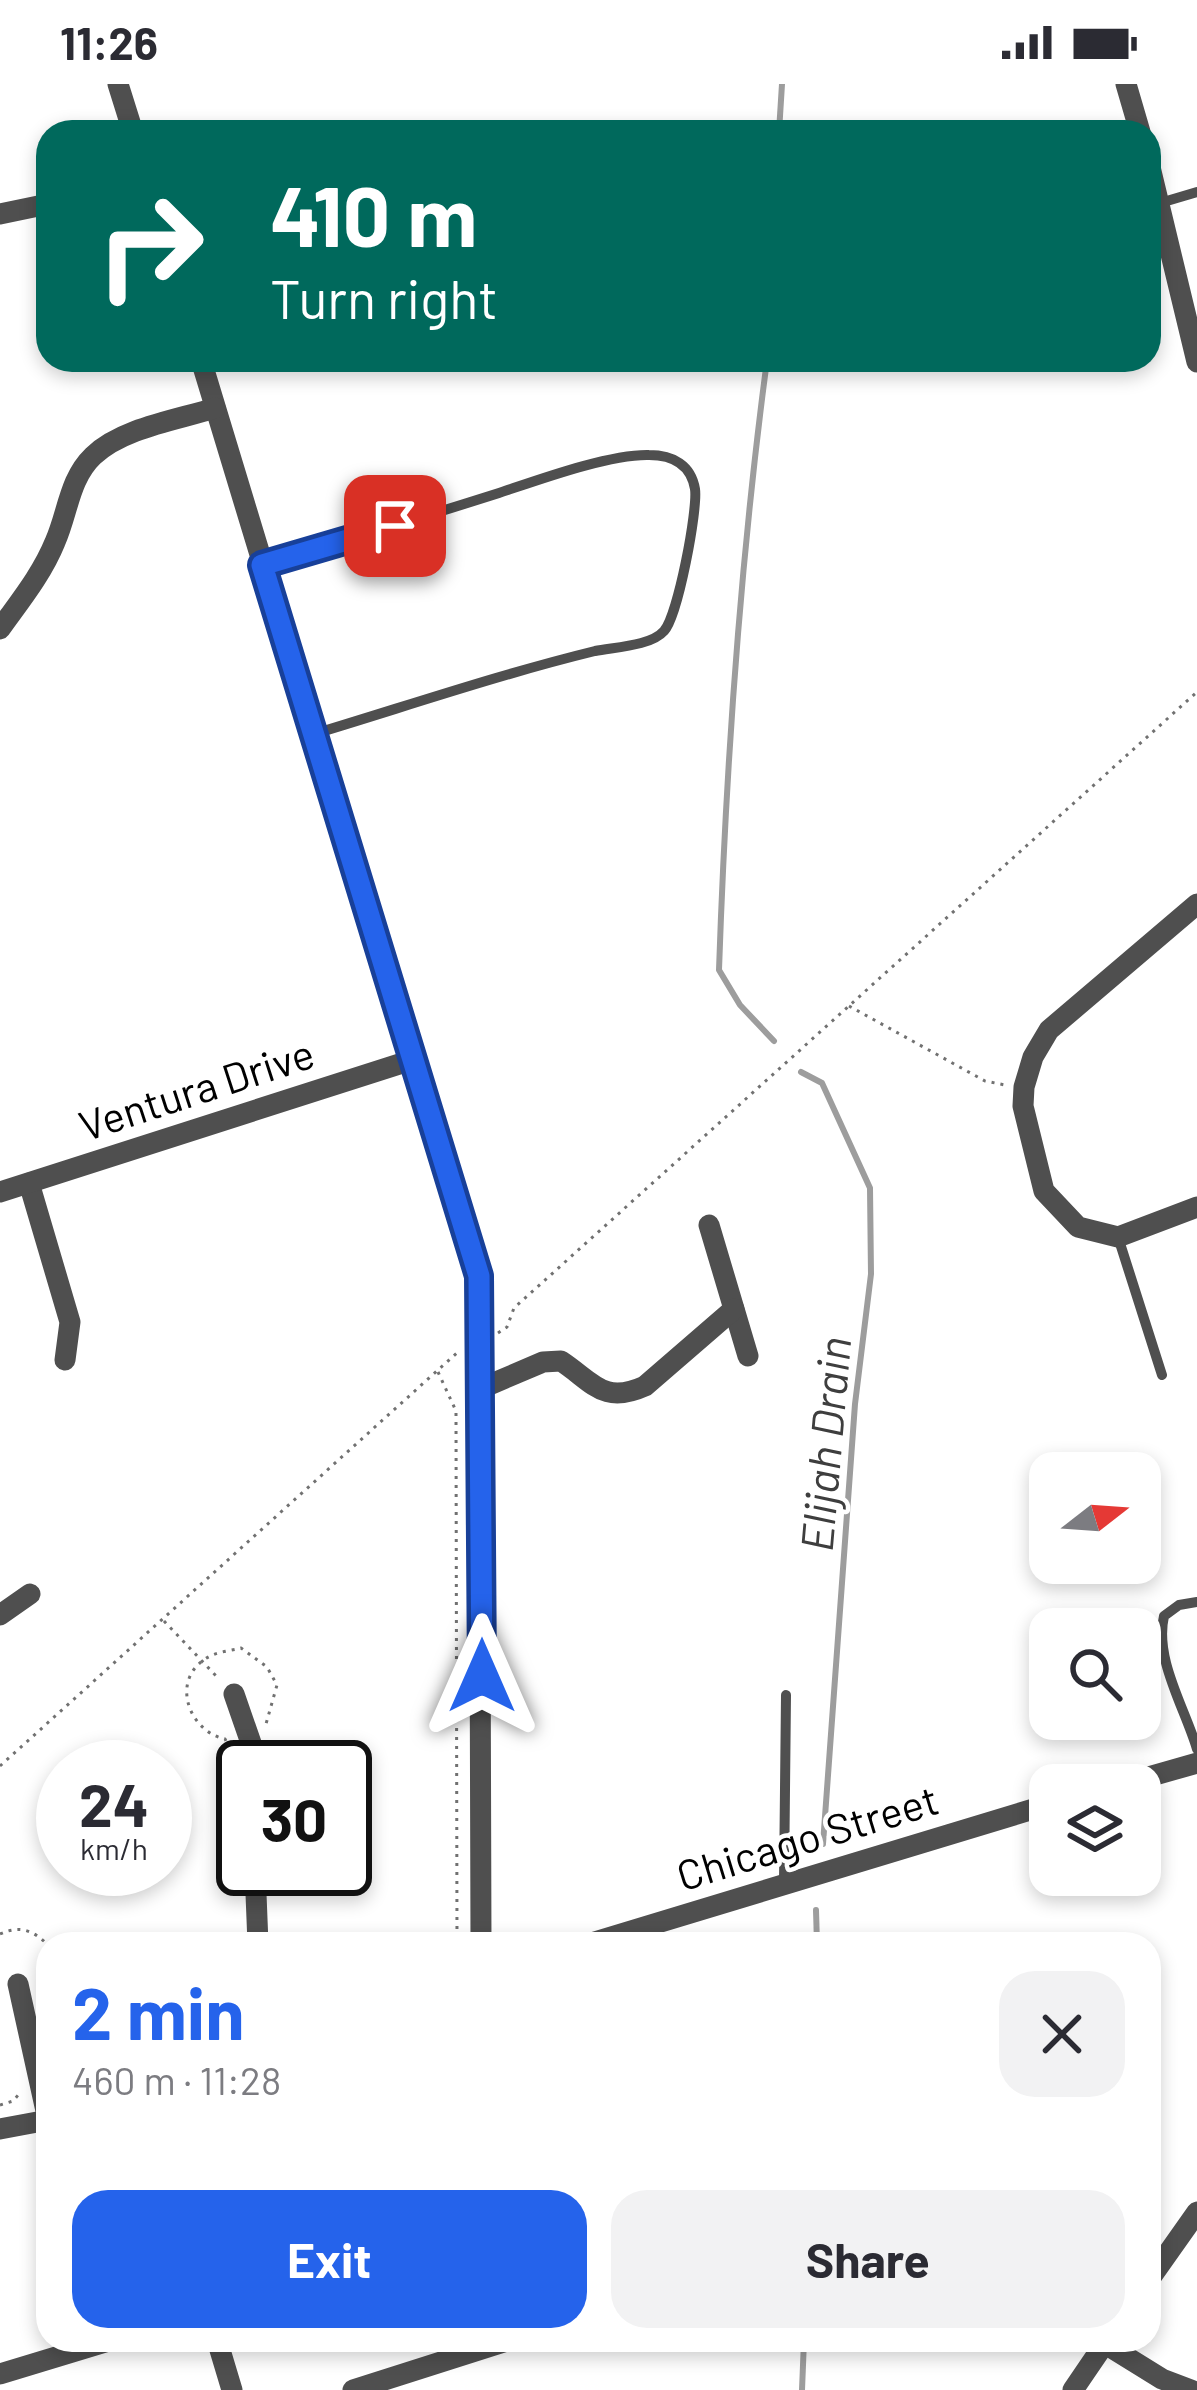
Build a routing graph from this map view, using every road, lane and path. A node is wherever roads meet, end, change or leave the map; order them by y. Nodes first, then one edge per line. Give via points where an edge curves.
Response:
1 (118, 84) edge
2 (1126, 84) edge
3 (129, 120) edge
4 (1136, 120) edge
5 (1197, 192) edge
6 (1161, 203) edge
7 (36, 207) edge
8 (1161, 207) edge
9 (0, 214) edge
10 (1197, 362) edge
11 (204, 372) edge
12 (215, 408) junction
13 (262, 565) junction
14 (0, 629) edge
15 (1197, 692) edge
16 (314, 734) junction
17 (1197, 904) edge
18 (847, 1005) junction
19 (415, 1059) junction
20 (1024, 1087) junction
21 (29, 1183) junction
22 (0, 1192) edge
23 (1197, 1207) edge
24 (709, 1225) dead end
25 (1118, 1238) junction
26 (734, 1310) junction
27 (495, 1333) dead end
28 (463, 1345) dead end
29 (748, 1356) dead end
30 (65, 1360) dead end
31 (437, 1371) junction
32 (1162, 1376) dead end
33 (482, 1388) junction
34 (30, 1594) dead end
35 (1197, 1602) edge
36 (0, 1615) edge
37 (163, 1619) junction
38 (234, 1694) joint
39 (786, 1695) dead end
40 (250, 1740) edge
41 (1197, 1749) edge
42 (1197, 1763) edge
43 (0, 1766) edge
44 (1161, 1773) edge
45 (1029, 1810) edge
46 (784, 1883) junction
47 (256, 1896) edge
48 (258, 1932) edge
49 (457, 1932) edge
50 (481, 1932) edge
51 (627, 1932) edge
52 (36, 1933) edge
53 (0, 1934) edge
54 (18, 1984) dead end
55 (36, 2066) edge
56 (36, 2122) edge
57 (0, 2129) edge
58 (1197, 2212) edge
59 (1161, 2263) edge
60 (78, 2352) edge
61 (221, 2352) edge
62 (472, 2352) edge
63 (1097, 2352) edge
64 (1121, 2352) edge
65 (3, 2379) edge
66 (232, 2390) edge
67 (353, 2390) edge
68 (1073, 2390) edge
69 (1190, 2390) edge

1 - 3 street
2 - 4 street
5 - 6 lane
7 - 9 street
8 - 10 street
11 - 12 street
12 - 13 street
12 - 14 street via 115,440 92,456 75,478 41,572
13 - 16 street
13 - 16 lane via 634,456 676,460 694,479 681,580 669,624 656,637
15 - 18 path
16 - 19 street
17 - 20 street via 1049,1030
18 - 20 path via 985,1081
18 - 27 path via 514,1307 507,1327
19 - 21 street, Ventura Drive
19 - 33 street via 479,1276
20 - 25 street via 1044,1192 1078,1227
21 - 22 street, Ventura Drive
21 - 30 street via 70,1322
23 - 25 street
24 - 26 street
25 - 32 lane
26 - 29 street
26 - 33 street via 630,1393 595,1389 561,1361
28 - 31 path
31 - 37 path
31 - 49 path via 456,1411
33 - 50 street
34 - 36 street
35 - 41 lane via 1164,1616 1160,1631
37 - 38 path
37 - 43 path
38 - 40 street
39 - 46 lane
42 - 44 street
45 - 46 street, Chicago Street
46 - 51 street, Chicago Street
47 - 48 street
52 - 53 path
54 - 55 street
56 - 57 street
58 - 59 street
60 - 65 street
61 - 66 street
62 - 67 street
63 - 68 street
64 - 69 street

